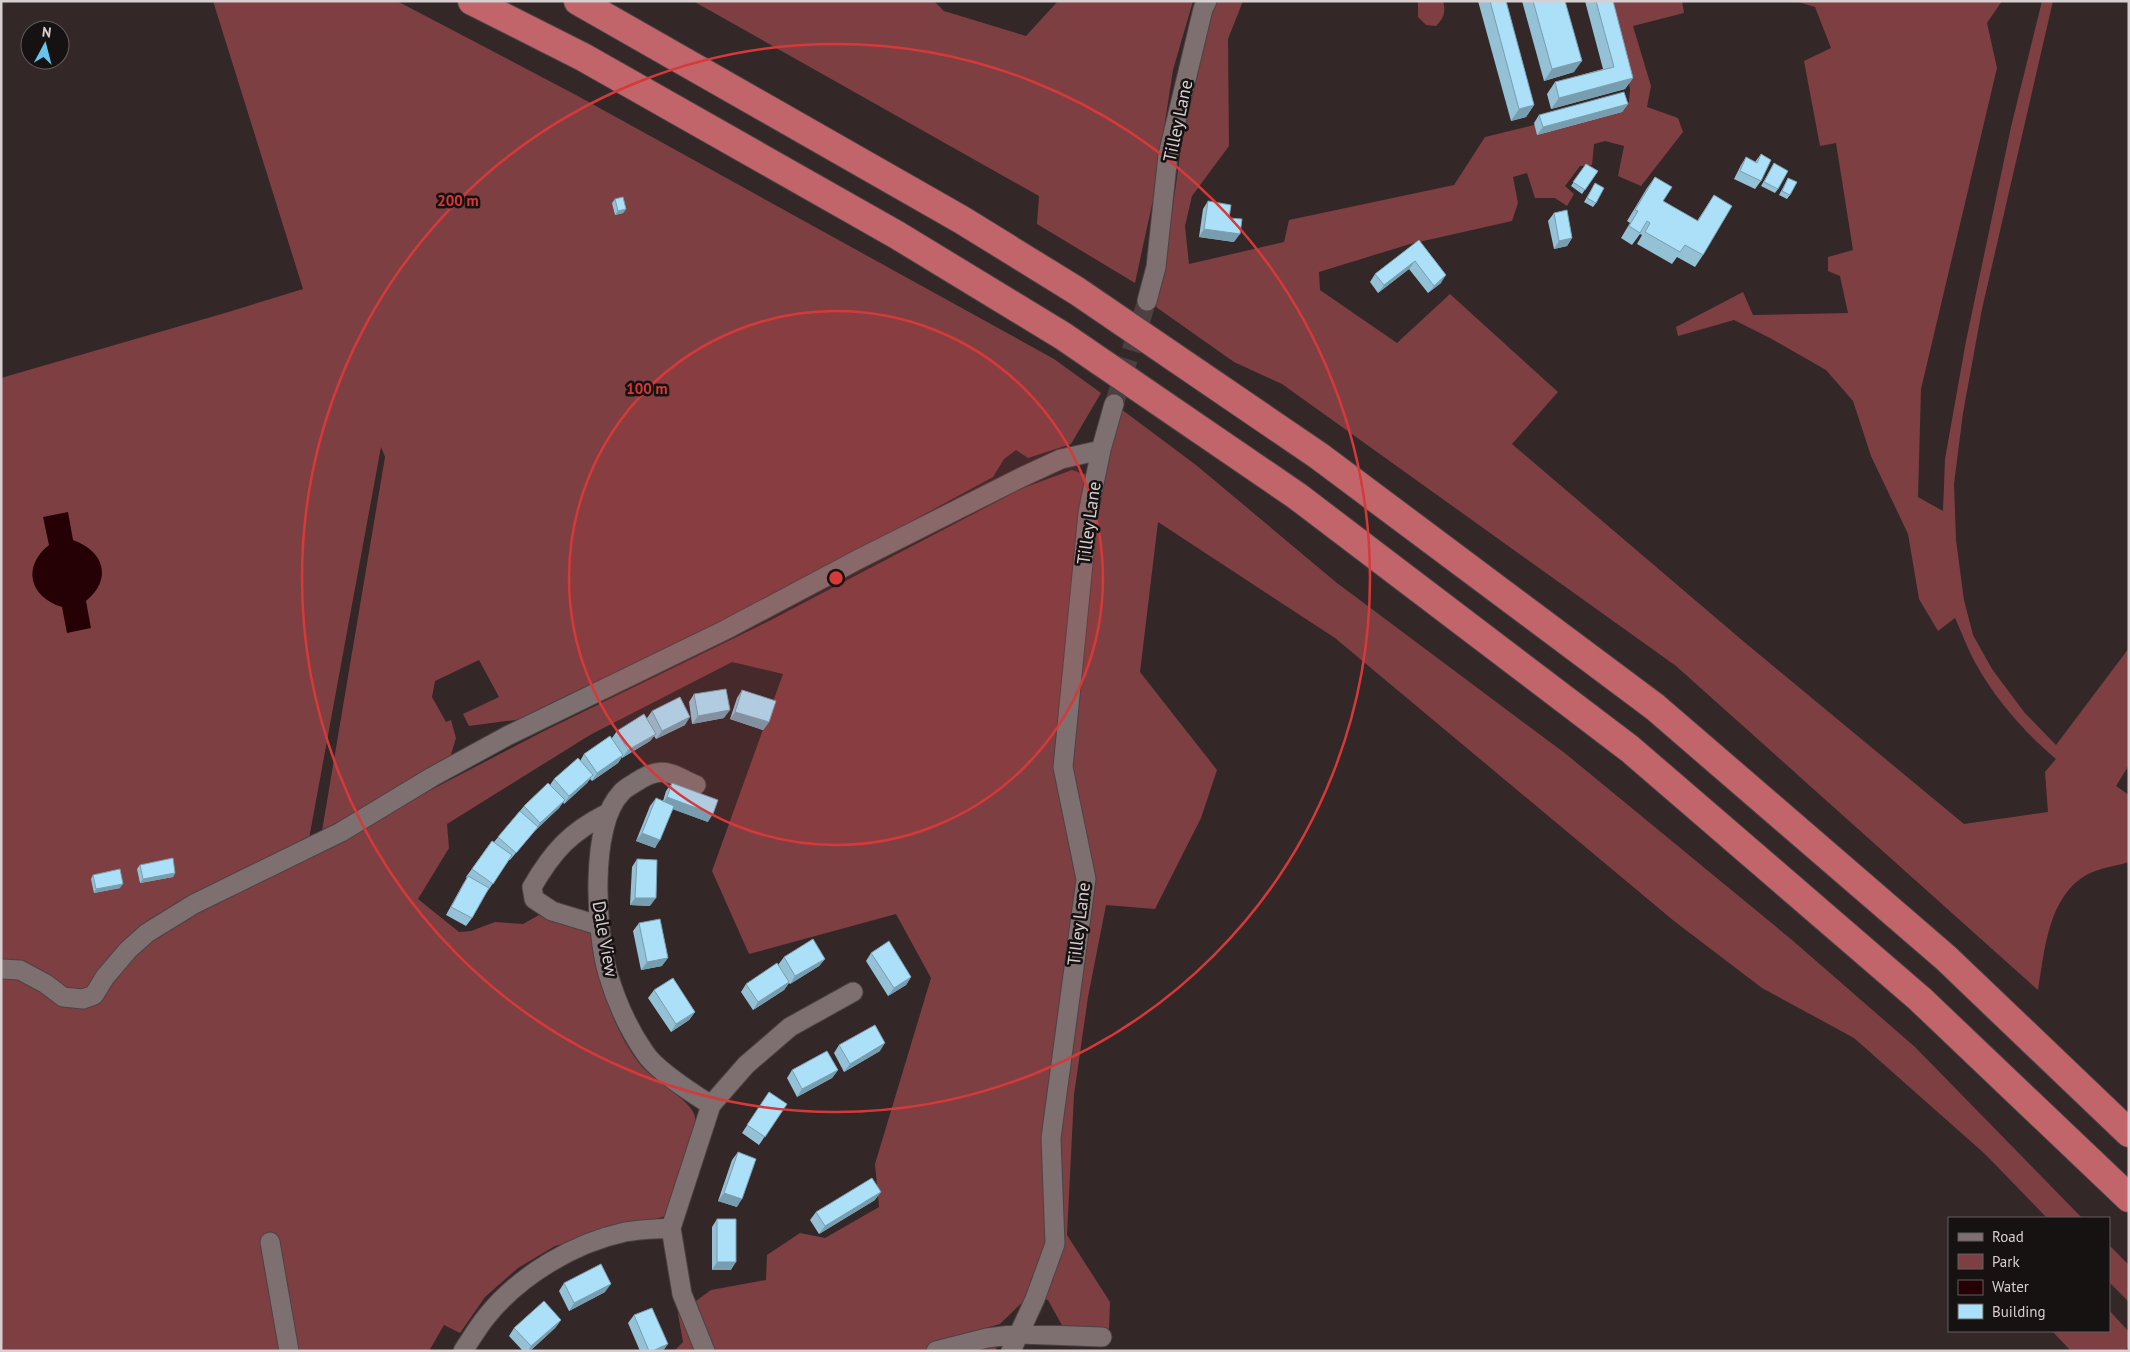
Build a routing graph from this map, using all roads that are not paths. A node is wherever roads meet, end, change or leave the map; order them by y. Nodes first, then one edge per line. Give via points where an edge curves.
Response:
1 (472, 1) edge
2 (578, 1) edge
3 (1207, 1) edge
4 (1147, 301) tunnel mouth
5 (1114, 404) tunnel mouth
6 (1101, 450) junction
7 (696, 785) dead end
8 (608, 813) junction
9 (598, 925) junction
10 (1, 970) edge
11 (853, 992) dead end
12 (711, 1105) junction
13 (2129, 1133) edge
14 (2129, 1198) edge
15 (671, 1228) junction
16 (270, 1242) dead end
17 (1102, 1337) dead end
18 (1015, 1343) edge
19 (289, 1351) edge
20 (463, 1351) edge
21 (705, 1351) edge
22 (936, 1351) edge

1 - 14 highway via 583,57 905,240 1063,336 1297,496 1630,749 1920,998
2 - 13 highway via 986,235 1077,291 1319,456 1655,707 1946,958
3 - 4 street, Tilley Lane via 1168,155 1156,267
5 - 6 street, Tilley Lane
6 - 10 street via 1061,459 868,555 725,630 507,736 341,832 194,904 147,933 128,950 94,995 83,1000 63,997 20,970
6 - 18 street, Tilley Lane via 1088,514 1063,767 1086,879 1051,1138 1055,1244
7 - 8 street, Dale View via 667,773 647,775 620,793
8 - 9 street, Dale View via 601,846
8 - 9 street via 584,825 550,858 532,887 534,899 552,911
9 - 12 street, Dale View via 608,973 624,1016 645,1055 679,1085
11 - 12 street via 790,1027 746,1065
12 - 15 street
15 - 20 street via 626,1232 553,1260 517,1286 487,1315
15 - 21 street via 682,1294
16 - 19 street
17 - 18 street
18 - 22 street via 987,1338

